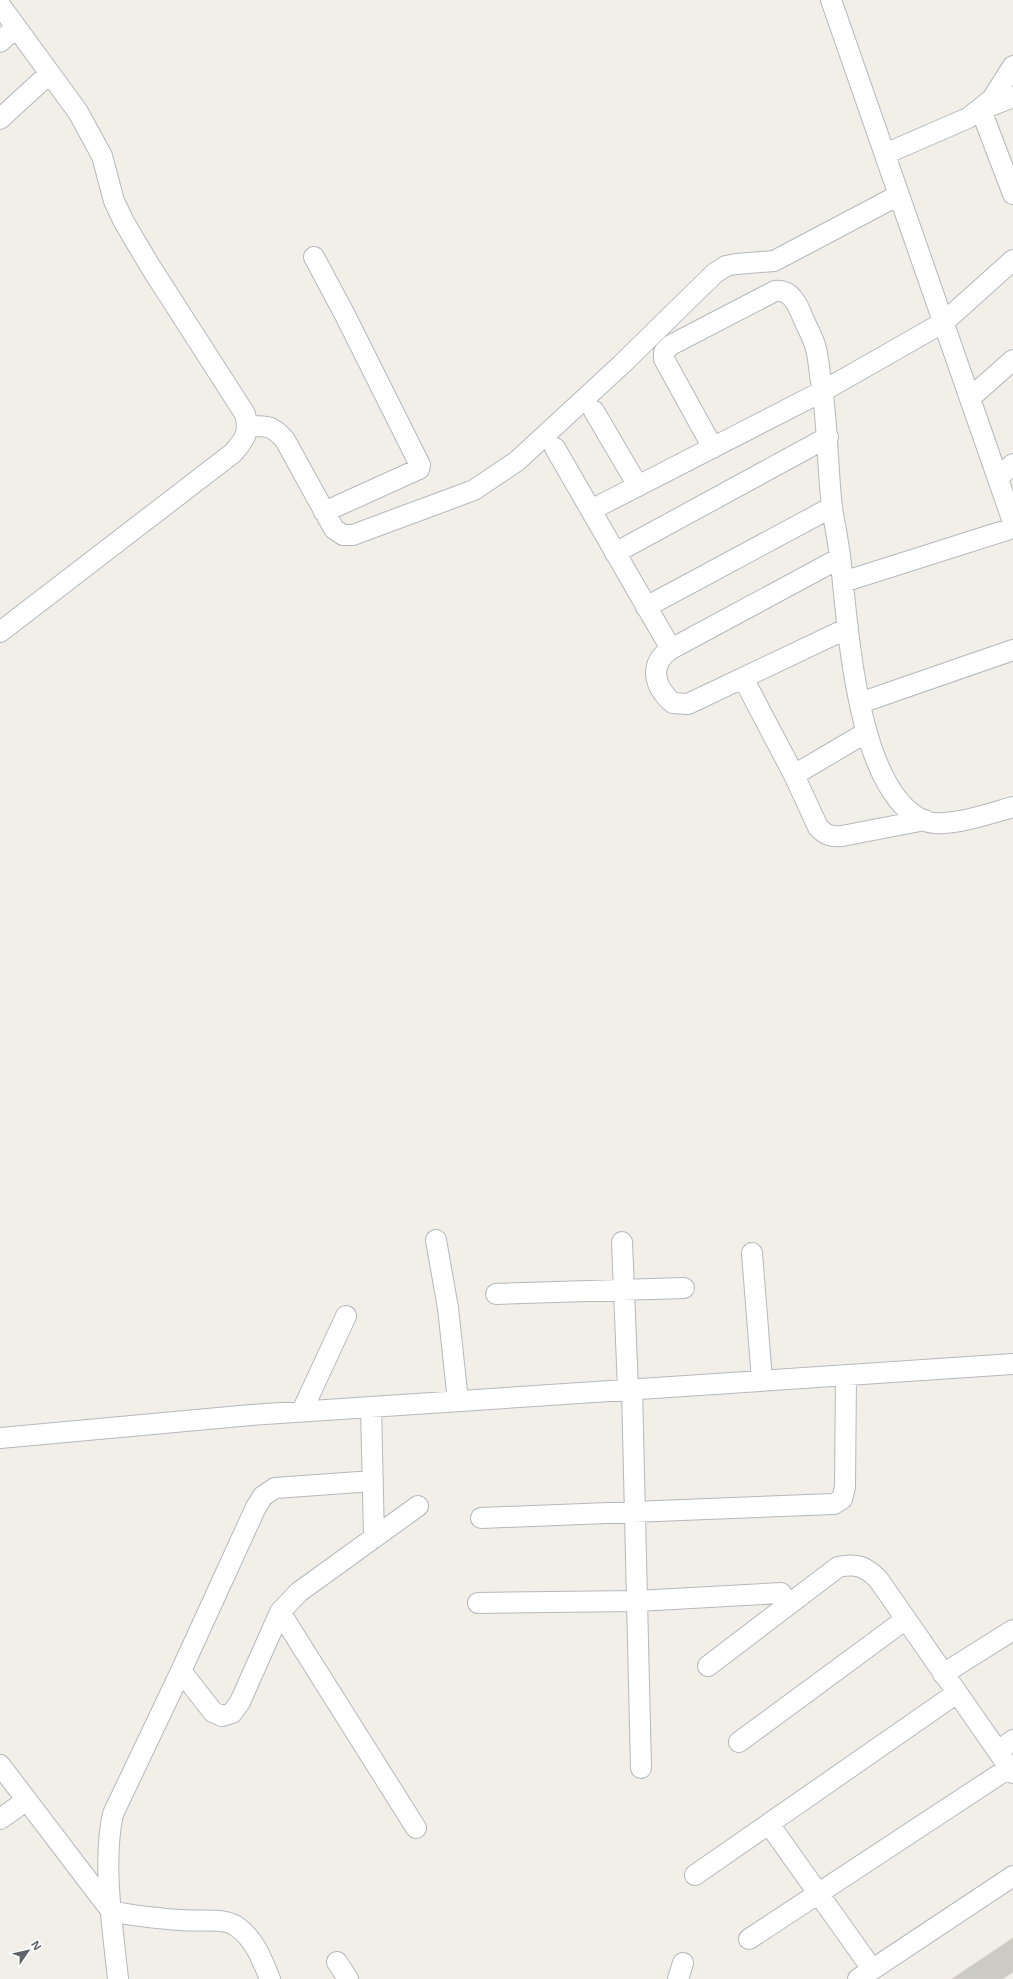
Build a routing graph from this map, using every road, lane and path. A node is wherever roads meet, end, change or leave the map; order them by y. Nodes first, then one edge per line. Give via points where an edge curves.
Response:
1 (831, 0) edge
2 (0, 5) edge
3 (15, 28) junction
4 (0, 42) edge
5 (1013, 66) edge
6 (49, 74) junction
7 (1013, 97) edge
8 (980, 110) junction
9 (0, 119) edge
10 (885, 154) junction
11 (899, 194) junction
12 (1013, 194) edge
13 (314, 257) dead end
14 (1013, 260) edge
15 (944, 322) junction
16 (1013, 360) edge
17 (823, 391) junction
18 (970, 398) junction
19 (594, 412) dead end
20 (248, 426) junction
21 (828, 437) junction
22 (555, 448) dead end
23 (713, 448) junction
24 (1013, 464) edge
25 (998, 478) junction
26 (638, 486) junction
27 (832, 507) junction
28 (591, 510) junction
29 (324, 512) junction
30 (1013, 522) edge
31 (1013, 528) edge
32 (615, 552) junction
33 (840, 558) junction
34 (843, 582) junction
35 (646, 607) junction
36 (848, 628) junction
37 (0, 632) edge
38 (671, 649) junction
39 (1013, 650) edge
40 (743, 678) junction
41 (860, 703) junction
42 (867, 732) junction
43 (794, 775) junction
44 (1013, 807) edge
45 (925, 820) junction
46 (436, 1240) dead end
47 (622, 1242) dead end
48 (752, 1253) dead end
49 (684, 1288) dead end
50 (624, 1291) junction
51 (496, 1294) dead end
52 (346, 1316) dead end
53 (1013, 1364) edge
54 (846, 1375) junction
55 (762, 1380) junction
56 (630, 1389) junction
57 (458, 1401) junction
58 (372, 1407) junction
59 (302, 1411) junction
60 (0, 1438) edge
61 (373, 1481) junction
62 (418, 1506) dead end
63 (635, 1513) junction
64 (481, 1518) dead end
65 (374, 1538) junction
66 (781, 1593) dead end
67 (637, 1601) junction
68 (478, 1603) dead end
69 (280, 1612) junction
70 (906, 1619) junction
71 (1013, 1630) edge
72 (708, 1666) dead end
73 (181, 1671) junction
74 (944, 1674) junction
75 (957, 1693) junction
76 (739, 1742) dead end
77 (1005, 1746) edge
78 (0, 1765) edge
79 (641, 1768) dead end
80 (1011, 1771) edge
81 (27, 1800) junction
82 (0, 1820) edge
83 (769, 1824) junction
84 (416, 1828) dead end
85 (695, 1875) dead end
86 (1013, 1876) edge
87 (818, 1894) junction
88 (112, 1912) junction
89 (749, 1939) dead end
90 (337, 1962) dead end
91 (865, 1974) edge
92 (118, 1979) edge
93 (270, 1979) edge
94 (348, 1979) edge

1 - 10 street
2 - 3 street
3 - 4 street
3 - 6 street
5 - 8 street via 992,99
6 - 9 street
6 - 20 street via 78,112 102,156 114,200 124,222 245,414
7 - 8 street
8 - 10 street via 968,118
8 - 12 street
10 - 11 street
11 - 15 street
11 - 29 street via 774,261 726,266 715,273 517,461 474,490 353,535 343,536 334,529
13 - 29 street via 420,465 419,469
14 - 15 street
15 - 17 street
15 - 18 street
16 - 18 street
17 - 21 street
17 - 23 street
17 - 23 street via 815,346 799,308 790,295 782,290 775,291 740,309 671,345 664,352 664,359
18 - 25 street
19 - 26 street
20 - 29 street via 268,426 285,440
20 - 37 street via 245,438 233,453
21 - 27 street
21 - 32 street
22 - 28 street
23 - 26 street
24 - 25 street
25 - 30 street
26 - 28 street
27 - 33 street
27 - 35 street
28 - 32 street
31 - 34 street
32 - 35 street
33 - 34 street
33 - 38 street
34 - 36 street
35 - 38 street
36 - 40 street
36 - 41 street
38 - 40 street via 662,654 655,669 666,697 673,704 695,701
39 - 41 street
40 - 43 street
41 - 42 street
42 - 43 street
42 - 45 street via 874,757 888,785 911,813
43 - 45 street via 818,827 828,835 842,836
44 - 45 street via 953,821 934,823
46 - 57 street via 448,1308
47 - 50 street
48 - 55 street
49 - 50 street
50 - 51 street
50 - 56 street
52 - 59 street
53 - 54 street
54 - 55 street
54 - 63 street via 846,1487 839,1502
55 - 56 street
56 - 57 street
56 - 63 street
57 - 58 street
58 - 59 street
58 - 61 street
59 - 60 street
61 - 65 street
61 - 73 street via 281,1486 263,1496
62 - 65 street
63 - 64 street
63 - 67 street
65 - 69 street via 299,1592
66 - 67 street
67 - 68 street
67 - 79 street
69 - 73 street via 240,1702 232,1713 222,1716 212,1712
69 - 84 street
70 - 72 street via 878,1579 869,1571 860,1566 838,1567
70 - 74 street
70 - 76 street
71 - 74 street
73 - 88 street via 113,1814 109,1857
74 - 75 street
75 - 77 street
75 - 83 street
77 - 80 street
78 - 81 street
80 - 87 street
81 - 82 street
81 - 88 street
83 - 85 street
83 - 87 street
86 - 91 street
87 - 89 street
87 - 91 street
88 - 92 street
88 - 93 street via 234,1925 256,1948
90 - 94 street

